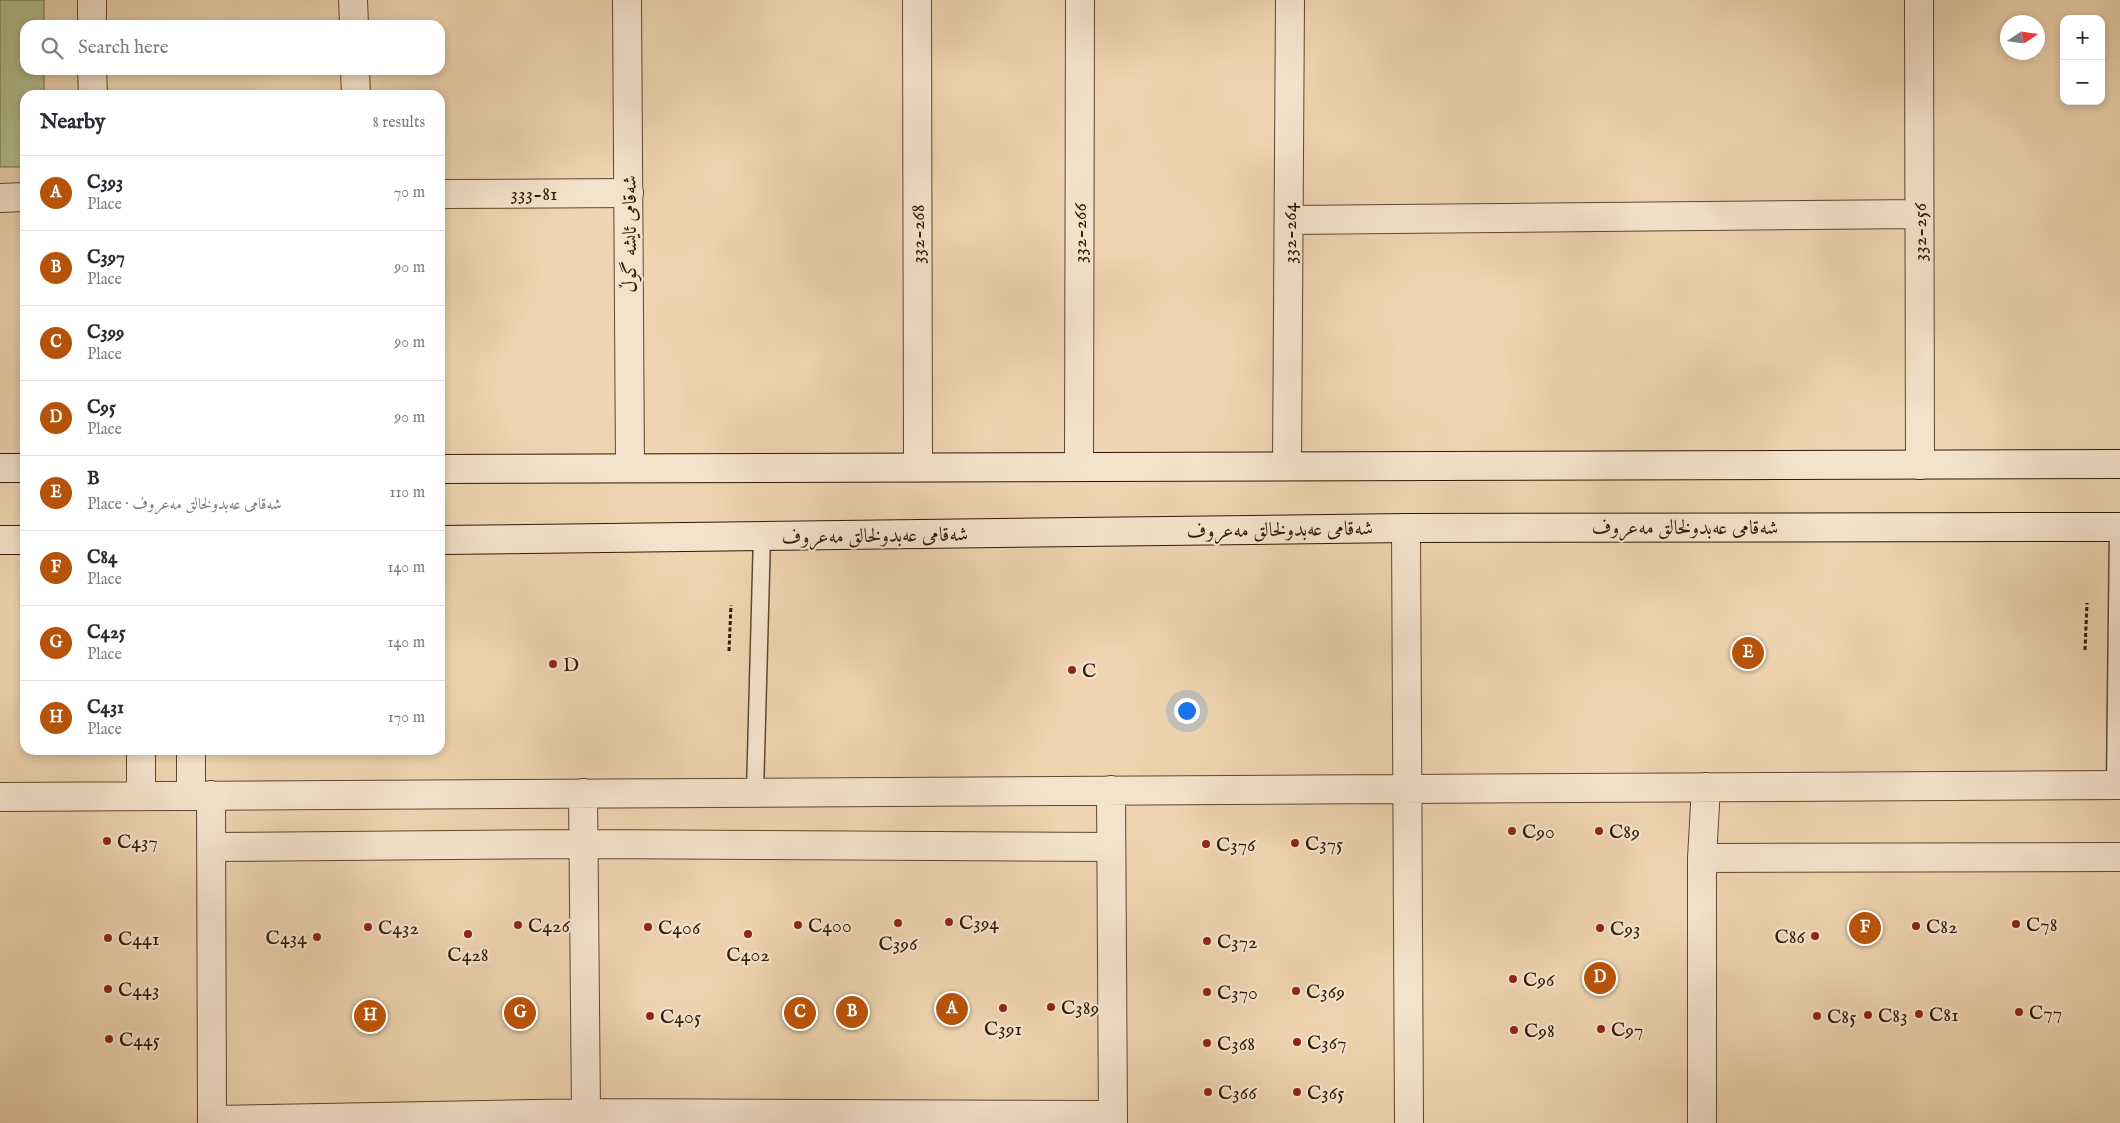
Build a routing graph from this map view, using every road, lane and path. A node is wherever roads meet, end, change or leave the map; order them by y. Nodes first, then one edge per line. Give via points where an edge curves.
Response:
1 (92, 0) edge
2 (353, 0) edge
3 (627, 0) edge
4 (917, 0) edge
5 (1080, 0) edge
6 (1290, 0) edge
7 (1919, 0) edge
8 (92, 20) edge
9 (354, 20) edge
10 (92, 75) edge
11 (355, 75) edge
12 (93, 90) edge
13 (356, 90) edge
14 (628, 193) junction
15 (445, 194) edge
16 (20, 197) edge
17 (0, 198) edge
18 (1920, 214) junction
19 (1289, 220) junction
20 (2120, 464) edge
21 (1920, 465) junction
22 (1287, 466) junction
23 (918, 467) junction
24 (1078, 467) junction
25 (0, 468) edge
26 (20, 468) edge
27 (630, 468) junction
28 (445, 469) edge
29 (2119, 527) edge
30 (1406, 528) junction
31 (762, 536) junction
32 (0, 540) edge
33 (20, 540) edge
34 (445, 540) edge
35 (2087, 602) dead end
36 (731, 605) dead end
37 (2085, 650) dead end
38 (729, 651) dead end
39 (141, 755) edge
40 (193, 755) edge
41 (2118, 785) edge
42 (1706, 787) junction
43 (1408, 788) junction
44 (1111, 790) junction
45 (755, 792) junction
46 (583, 794) junction
47 (141, 796) junction
48 (201, 796) junction
49 (0, 797) edge
50 (585, 844) junction
51 (212, 847) junction
52 (1111, 847) junction
53 (2120, 857) edge
54 (1702, 858) junction
55 (586, 1113) junction
56 (744, 1118) edge
57 (1113, 1119) edge
58 (212, 1122) edge
59 (1408, 1123) edge
60 (1702, 1123) edge

1 - 8 street
2 - 9 street
3 - 14 street, شەقامی ئایشە گوڵ
4 - 23 street, 332-268
5 - 24 street, 332-266
6 - 19 street, 332-264
7 - 18 street, 332-256
10 - 12 street
11 - 13 street
14 - 15 street, 333-81
14 - 27 street, شەقامی ئایشە گوڵ
16 - 17 street
18 - 19 street
18 - 21 street, 332-256
19 - 22 street, 332-264
20 - 21 street
21 - 22 street
22 - 24 street
23 - 24 street
23 - 27 street
25 - 26 street
27 - 28 street
29 - 30 street, شەقامی عەبدولخالق مەعروف
29 - 41 lane
30 - 31 street, شەقامی عەبدولخالق مەعروف
30 - 43 street
31 - 34 street, شەقامی عەبدولخالق مەعروف
31 - 45 lane
32 - 33 street
35 - 37 path
36 - 38 path
39 - 47 street
40 - 48 street
41 - 42 street
42 - 43 street
42 - 54 street
43 - 44 street
43 - 59 street
44 - 45 street
44 - 52 street
45 - 46 street
46 - 48 street
46 - 50 street
47 - 48 street
47 - 49 street
48 - 51 street
50 - 51 street
50 - 52 street
50 - 55 street
51 - 58 street
52 - 57 street
53 - 54 street
54 - 60 street
55 - 56 street
55 - 58 street
56 - 57 street

